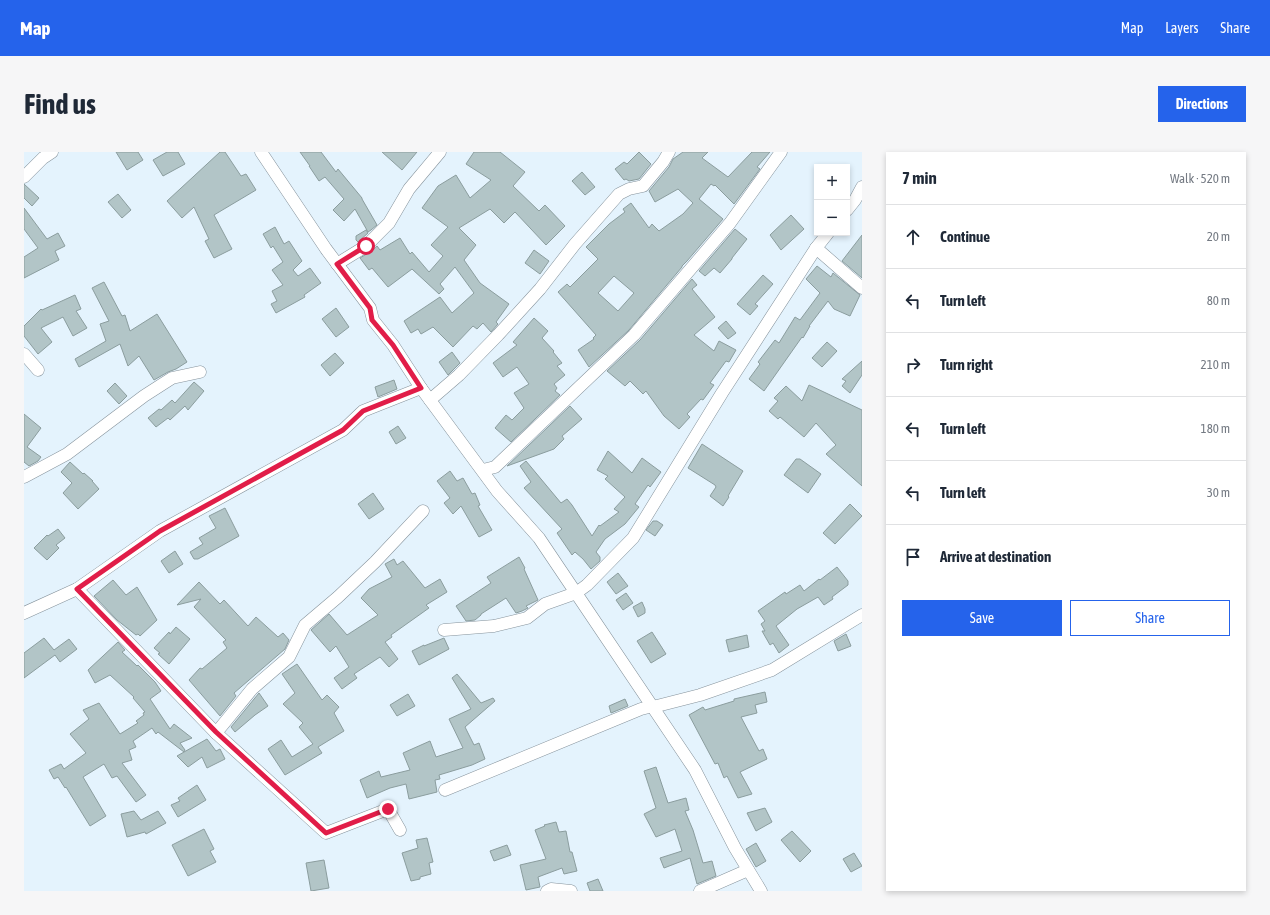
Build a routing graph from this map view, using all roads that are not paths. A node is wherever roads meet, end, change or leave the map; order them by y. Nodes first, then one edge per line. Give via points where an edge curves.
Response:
1 (52, 152) edge
2 (261, 152) edge
3 (440, 152) edge
4 (669, 152) edge
5 (781, 152) edge
6 (24, 177) edge
7 (862, 187) edge
8 (850, 206) edge
9 (826, 236) edge
10 (816, 248) junction
11 (337, 264) junction
12 (862, 288) edge
13 (24, 354) edge
14 (38, 370) dead end
15 (200, 372) dead end
16 (421, 388) junction
17 (430, 400) junction
18 (483, 470) junction
19 (24, 477) edge
20 (423, 511) dead end
21 (77, 589) junction
22 (576, 593) junction
23 (24, 613) edge
24 (862, 615) edge
25 (444, 630) dead end
26 (653, 707) junction
27 (216, 732) junction
28 (445, 790) dead end
29 (400, 830) dead end
30 (748, 870) junction
31 (547, 891) edge
32 (571, 891) edge
33 (700, 891) edge
34 (761, 891) edge

1 - 6 street
2 - 11 street
3 - 11 street via 409,189 389,223 366,246
4 - 17 street via 643,186 619,194 498,335
5 - 18 street via 730,223 634,335 495,467
7 - 8 street
9 - 10 street
10 - 12 street
10 - 22 street via 722,393 633,538
11 - 16 street via 370,308 372,320 393,345
13 - 14 street
15 - 19 street via 172,378 138,400 67,454
16 - 17 street
16 - 21 street via 363,411 343,430 160,531
17 - 18 street
18 - 22 street via 497,491 539,538
20 - 27 street via 375,562 305,625 289,657 252,689
21 - 23 street
21 - 27 street
22 - 25 street via 545,604 527,618 494,626
22 - 26 street
24 - 26 street via 772,670 700,696
26 - 28 street
26 - 30 street via 695,770
27 - 29 street via 326,833 388,809
30 - 33 street
30 - 34 street
31 - 32 street

